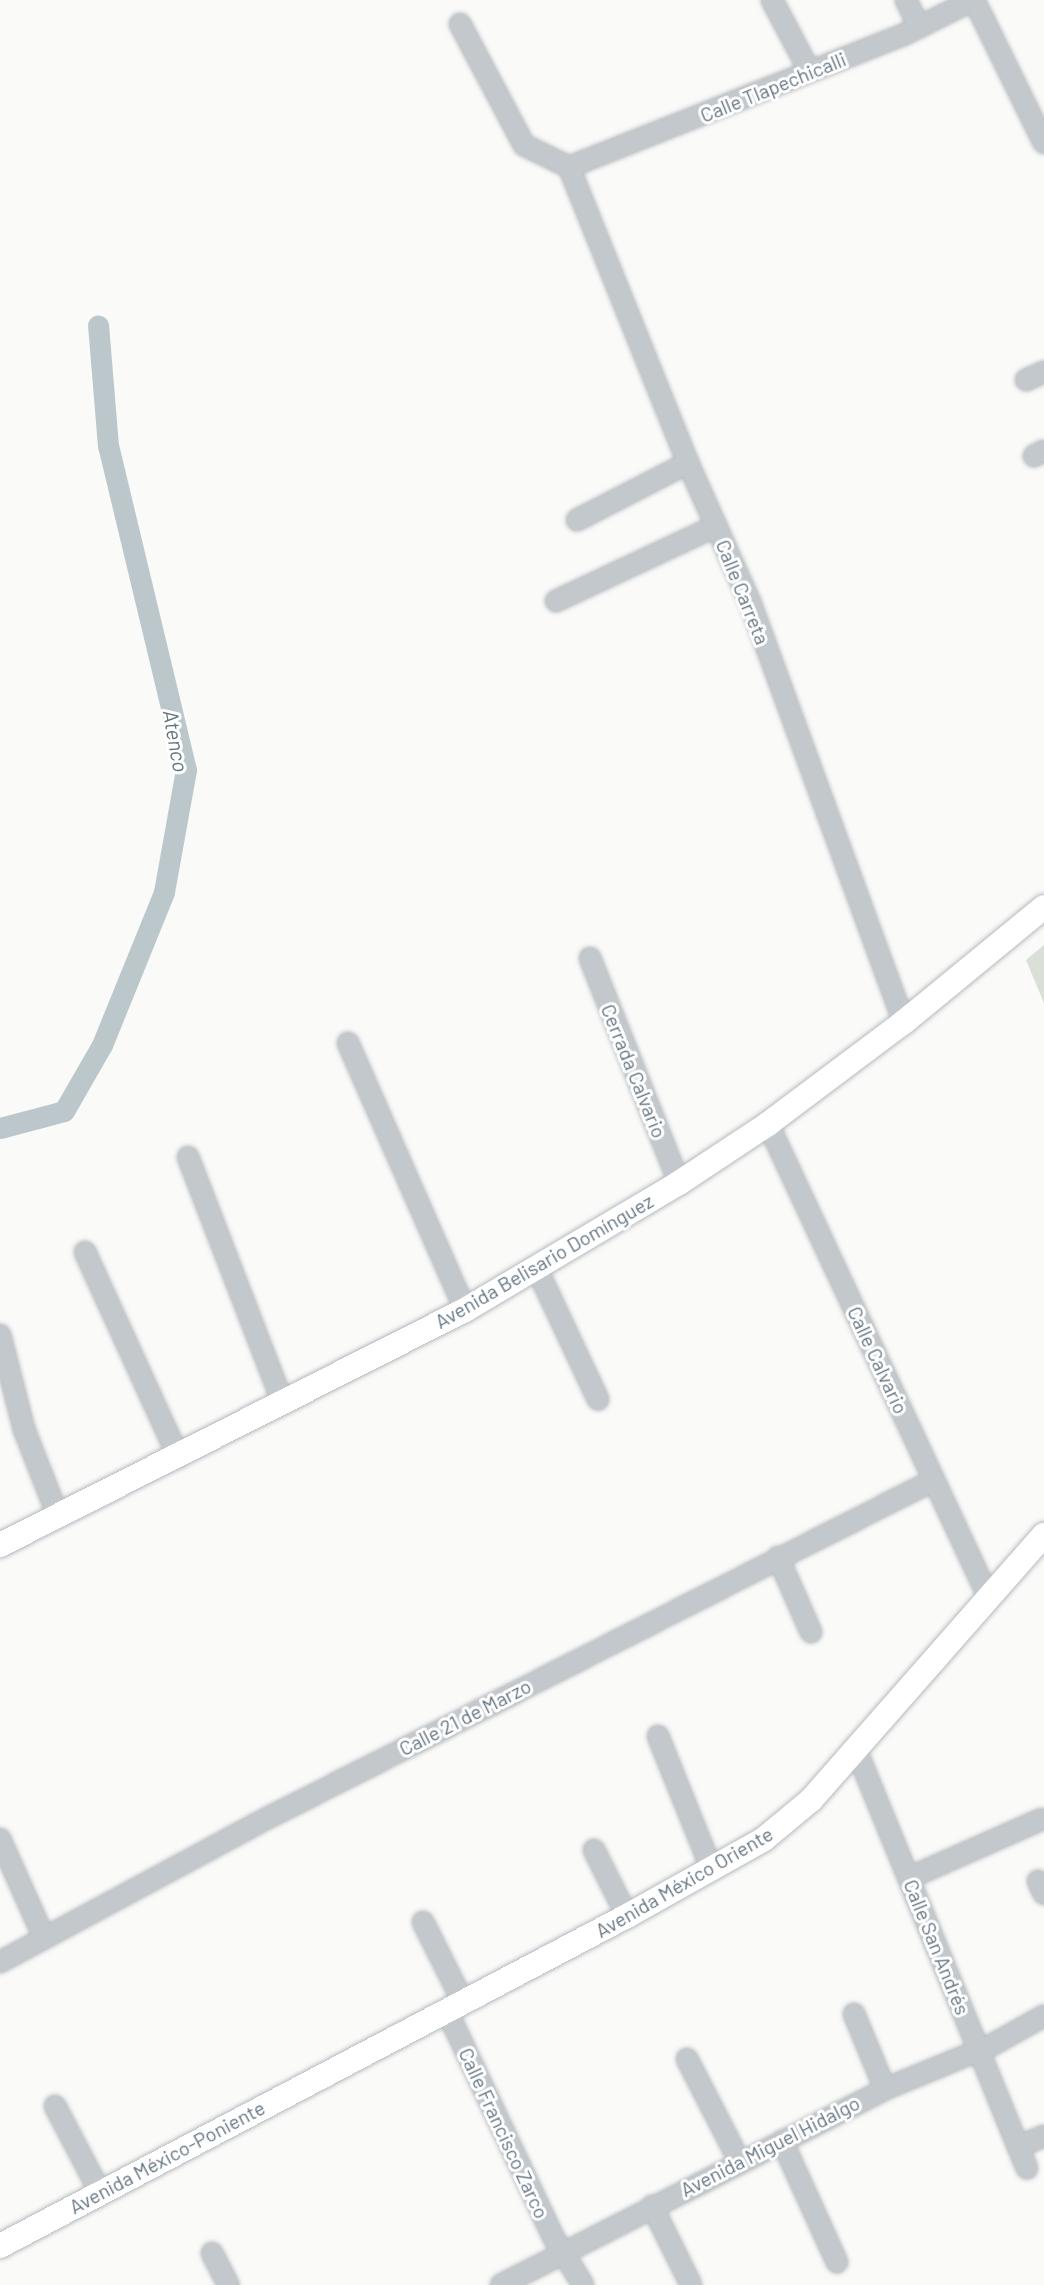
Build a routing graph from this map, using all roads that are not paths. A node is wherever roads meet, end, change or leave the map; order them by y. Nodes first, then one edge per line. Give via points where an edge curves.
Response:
1 (772, 0) edge
2 (906, 0) edge
3 (973, 0) edge
4 (460, 24) dead end
5 (919, 27) junction
6 (810, 72) junction
7 (1044, 143) edge
8 (569, 167) junction
9 (688, 463) junction
10 (577, 520) dead end
11 (716, 526) junction
12 (556, 601) dead end
13 (1044, 907) edge
14 (590, 958) dead end
15 (904, 1022) junction
16 (348, 1043) dead end
17 (768, 1124) junction
18 (188, 1157) dead end
19 (679, 1183) junction
20 (85, 1252) dead end
21 (537, 1269) junction
22 (465, 1310) junction
23 (0, 1335) edge
24 (598, 1399) dead end
25 (283, 1403) junction
26 (179, 1458) junction
27 (934, 1480) junction
28 (58, 1515) junction
29 (1044, 1535) edge
30 (0, 1545) edge
31 (778, 1557) junction
32 (988, 1596) junction
33 (811, 1632) dead end
34 (658, 1736) dead end
35 (855, 1747) junction
36 (1042, 1819) dead end
37 (0, 1839) edge
38 (594, 1850) dead end
39 (712, 1870) junction
40 (909, 1878) junction
41 (627, 1916) junction
42 (423, 1922) dead end
43 (44, 1938) junction
44 (0, 1962) edge
45 (455, 2007) junction
46 (854, 2014) dead end
47 (1044, 2016) edge
48 (977, 2049) junction
49 (687, 2059) dead end
50 (335, 2070) joint
51 (885, 2089) junction
52 (55, 2106) dead end
53 (1044, 2136) edge
54 (782, 2141) junction
55 (1018, 2147) junction
56 (740, 2162) junction
57 (1027, 2168) dead end
58 (100, 2192) junction
59 (652, 2206) junction
60 (0, 2246) edge
61 (212, 2253) dead end
62 (566, 2253) junction
63 (837, 2262) dead end
64 (228, 2285) edge
65 (501, 2285) edge
66 (583, 2285) edge
67 (691, 2285) edge

1 - 6 street
2 - 5 street
3 - 5 street, Calle Tlapechicalli
3 - 7 street
4 - 8 street via 524,145
5 - 6 street, Calle Tlapechicalli
6 - 8 street, Calle Tlapechicalli
8 - 9 street, Calle Carreta
9 - 10 street
9 - 11 street, Calle Carreta
11 - 12 street
11 - 15 street, Calle Carreta via 750,602
13 - 15 main road, Avenida Belisario Domínguez
14 - 19 street, Cerrada Calvario
15 - 17 main road, Avenida Belisario Domínguez
16 - 22 street
17 - 19 main road, Avenida Belisario Domínguez
17 - 27 street, Calle Calvario
18 - 25 street
19 - 21 main road, Avenida Belisario Domínguez
20 - 26 street
21 - 22 main road, Avenida Belisario Domínguez
21 - 24 street
22 - 25 main road, Avenida Belisario Domínguez
23 - 28 street via 24,1429
25 - 26 main road, Avenida Belisario Domínguez
26 - 28 main road, Avenida Belisario Domínguez
27 - 31 street, Calle 21 de Marzo
27 - 32 street, Calle Calvario
28 - 30 main road, Avenida Belisario Domínguez
29 - 32 main road, Avenida México Oriente
31 - 33 street
31 - 43 street, Calle 21 de Marzo via 268,1817
32 - 35 main road, Avenida México Oriente
34 - 39 street
35 - 39 main road, Avenida México Oriente via 787,1822
35 - 40 street, Calle San Andrés
36 - 40 street
37 - 43 street
38 - 41 street
39 - 41 main road, Avenida México Oriente
40 - 48 street, Calle San Andrés
41 - 45 main road, Avenida México Oriente
42 - 45 street, Calle Francisco Zarco
43 - 44 street, Calle 21 de Marzo
45 - 50 main road, Avenida México Oriente
45 - 62 street, Calle Francisco Zarco via 554,2238
46 - 51 street
47 - 48 street, Avenida Miguel Hidalgo
48 - 51 street, Avenida Miguel Hidalgo
48 - 55 street, Calle San Andrés
49 - 56 street
50 - 58 main road, Avenida México-Poniente
51 - 54 street, Avenida Miguel Hidalgo
52 - 58 street
53 - 55 street
54 - 56 street, Avenida Miguel Hidalgo
54 - 63 street
55 - 57 street, Calle San Andrés
56 - 59 street, Avenida Miguel Hidalgo
58 - 60 main road, Avenida México-Poniente
59 - 62 street, Avenida Miguel Hidalgo
59 - 67 street
61 - 64 street
62 - 65 street, Avenida Miguel Hidalgo
62 - 66 street, Calle Francisco Zarco

